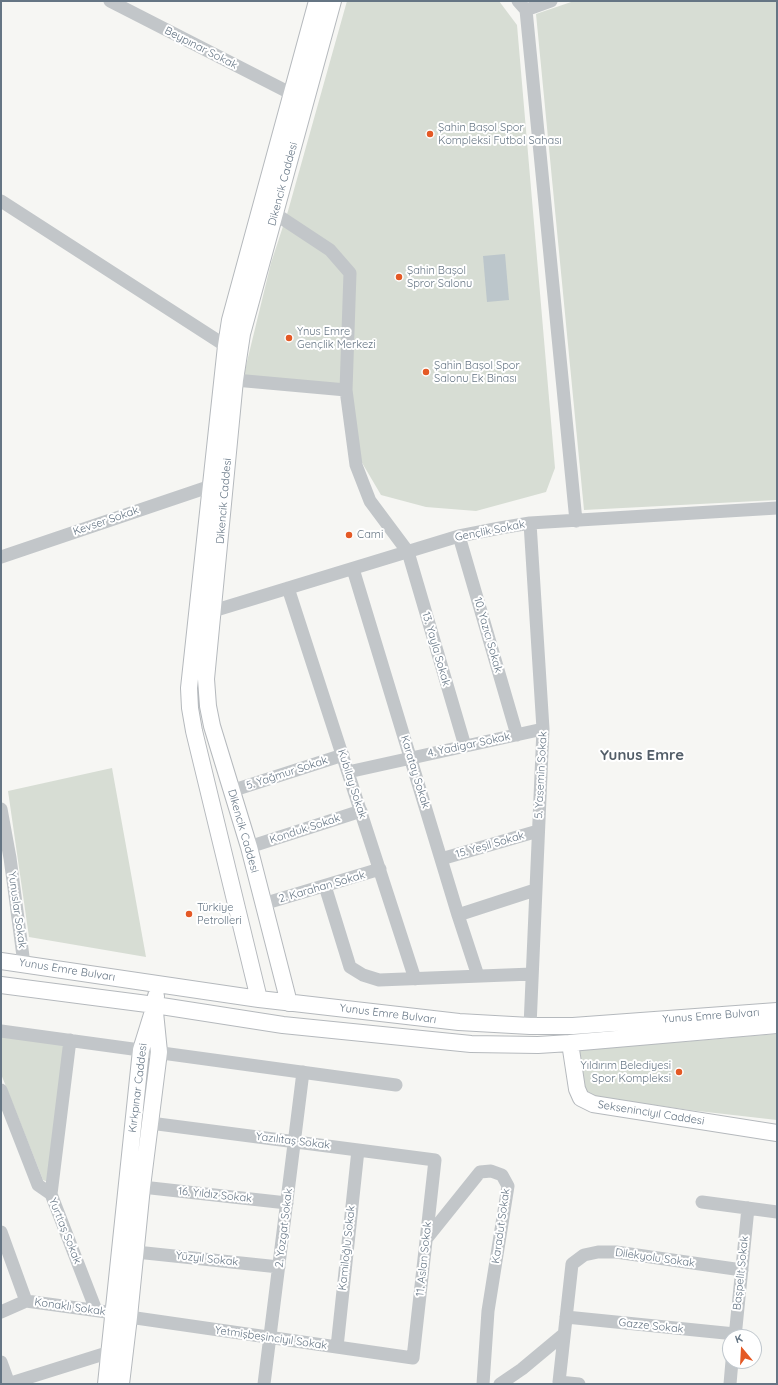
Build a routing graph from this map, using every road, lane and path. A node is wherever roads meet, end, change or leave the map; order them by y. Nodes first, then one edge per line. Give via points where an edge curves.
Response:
1 (110, 1) edge
2 (317, 1) edge
3 (333, 1) edge
4 (551, 1) edge
5 (522, 6) edge
6 (292, 94) junction
7 (1, 201) edge
8 (274, 213) junction
9 (226, 346) junction
10 (235, 380) junction
11 (346, 390) junction
12 (211, 486) junction
13 (777, 508) edge
14 (576, 520) junction
15 (530, 523) junction
16 (459, 536) junction
17 (408, 552) junction
18 (1, 557) edge
19 (353, 568) junction
20 (288, 588) junction
21 (213, 611) junction
22 (543, 729) junction
23 (517, 735) junction
24 (464, 746) junction
25 (343, 755) junction
26 (411, 758) junction
27 (348, 772) junction
28 (232, 791) junction
29 (1, 809) edge
30 (361, 811) junction
31 (538, 831) junction
32 (249, 847) junction
33 (6, 859) edge
34 (441, 859) junction
35 (380, 869) junction
36 (325, 886) junction
37 (535, 890) junction
38 (263, 904) junction
39 (458, 915) junction
40 (1, 961) edge
41 (24, 964) junction
42 (532, 974) junction
43 (478, 976) junction
44 (415, 979) junction
45 (158, 984) junction
46 (1, 985) edge
47 (259, 999) junction
48 (289, 1003) junction
49 (155, 1005) junction
50 (777, 1011) edge
51 (777, 1025) edge
52 (530, 1026) junction
53 (1, 1031) edge
54 (70, 1040) junction
55 (570, 1043) junction
56 (141, 1050) junction
57 (159, 1052) junction
58 (303, 1072) junction
59 (396, 1085) dead end
60 (1, 1090) edge
61 (150, 1123) junction
62 (777, 1133) edge
63 (294, 1142) junction
64 (358, 1150) junction
65 (435, 1160) joint
66 (142, 1187) junction
67 (51, 1194) junction
68 (287, 1202) junction
69 (702, 1202) dead end
70 (748, 1208) junction
71 (777, 1212) edge
72 (1, 1232) edge
73 (427, 1238) junction
74 (136, 1252) junction
75 (279, 1266) junction
76 (742, 1270) junction
77 (26, 1301) junction
78 (96, 1310) junction
79 (1, 1312) edge
80 (114, 1313) junction
81 (129, 1317) junction
82 (566, 1317) junction
83 (736, 1329) edge
84 (564, 1334) junction
85 (722, 1335) edge
86 (270, 1338) junction
87 (336, 1347) junction
88 (110, 1352) junction
89 (413, 1358) joint
90 (1, 1362) edge
91 (731, 1369) edge
92 (9, 1384) edge
93 (106, 1384) edge
94 (121, 1384) edge
95 (264, 1384) edge
96 (483, 1384) edge
97 (500, 1384) edge
98 (579, 1384) edge
99 (730, 1384) edge

1 - 6 street, Beypınar Sokak
2 - 6 main road, Dikencik Caddesi
3 - 8 main road, Dikencik Caddesi
4 - 5 street
5 - 14 street
6 - 9 main road, Dikencik Caddesi via 230,320
7 - 9 street
8 - 10 main road, Dikencik Caddesi via 242,334
8 - 11 street via 330,250 350,273
9 - 12 main road, Dikencik Caddesi
10 - 11 street
10 - 21 main road, Dikencik Caddesi
11 - 17 street via 356,465 370,501
12 - 18 street, Kevser Sokak
12 - 47 main road, Dikencik Caddesi via 189,688 190,708
13 - 14 street, Gençlik Sokak
14 - 15 street, Gençlik Sokak
15 - 16 street, Gençlik Sokak
15 - 22 street, 5. Yasemin Sokak
16 - 17 street, Gençlik Sokak
16 - 23 street, 10. Yazıcı Sokak
17 - 19 street, Gençlik Sokak
17 - 24 street, 13. Yayla Sokak
19 - 20 street, Gençlik Sokak
19 - 26 street, Karatay Sokak
20 - 21 street, Gençlik Sokak
20 - 25 street, Kubilay Sokak
21 - 28 main road, Dikencik Caddesi via 206,679 208,706
22 - 23 street, 4. Yadigar Sokak
22 - 31 street, 5. Yasemin Sokak
23 - 24 street, 4. Yadigar Sokak
24 - 26 street, 4. Yadigar Sokak
25 - 27 street, Kubilay Sokak
25 - 28 street, 5. Yağmur Sokak
26 - 27 street, 4. Yadigar Sokak
26 - 34 street, Karatay Sokak
27 - 30 street, Kubilay Sokak
28 - 32 main road, Dikencik Caddesi
29 - 33 street, Yunuslar Sokak
30 - 32 street, Konduk Sokak
30 - 35 street, Kubilay Sokak
31 - 34 street, 15. Yeşil Sokak
31 - 37 street, 5. Yasemin Sokak
32 - 38 main road, Dikencik Caddesi
33 - 41 street, Yunuslar Sokak
34 - 39 street, Karatay Sokak
35 - 36 street, 2. Karahan Sokak
35 - 44 street, Kubilay Sokak
36 - 38 street, 2. Karahan Sokak
36 - 44 street via 350,967 379,980
37 - 39 street
37 - 42 street, 5. Yasemin Sokak
38 - 48 main road, Dikencik Caddesi
39 - 43 street, Karatay Sokak
40 - 41 main road, Yunus Emre Bulvarı
41 - 45 main road, Yunus Emre Bulvarı
42 - 43 street
42 - 52 street, 5. Yasemin Sokak
43 - 44 street
45 - 47 main road, Yunus Emre Bulvarı
45 - 49 main road
46 - 49 main road, Yunus Emre Bulvarı
47 - 48 main road, Yunus Emre Bulvarı
48 - 52 main road, Yunus Emre Bulvarı via 459,1022
49 - 55 main road, Yunus Emre Bulvarı via 294,1026 471,1044
49 - 56 main road, Kırkpınar Caddesi
49 - 57 main road, Kırkpınar Caddesi
50 - 52 main road, Yunus Emre Bulvarı via 573,1026
51 - 55 main road, Yunus Emre Bulvarı
53 - 54 street
54 - 56 street
54 - 67 street
55 - 62 main road, Sekseninciyıl Caddesi via 577,1089 581,1098 593,1104
56 - 57 street
56 - 80 main road, Kırkpınar Caddesi
57 - 58 street
57 - 61 main road, Kırkpınar Caddesi
58 - 59 street
58 - 63 street, 2. Yozgat Sokak
60 - 67 street, Yurttaş Sokak via 38,1185
61 - 63 street, Yazılıtaş Sokak
61 - 66 main road, Kırkpınar Caddesi
63 - 64 street, Yazılıtaş Sokak
63 - 68 street, 2. Yozgat Sokak
64 - 65 street, Yazılıtaş Sokak
64 - 87 street, Kamiloğlu Sokak
65 - 73 street, 11. Aslan Sokak
66 - 68 street, 16. Yıldız Sokak
66 - 74 main road, Kırkpınar Caddesi
67 - 78 street, Yurttaş Sokak
68 - 75 street, 2. Yozgat Sokak
69 - 70 street
70 - 71 street
70 - 76 street, Başpelit Sokak
72 - 77 street
73 - 89 street, 11. Aslan Sokak
73 - 96 street, Karadut Sokak via 480,1172 492,1171 502,1175 508,1186 488,1312
74 - 75 street, Yüzyıl Sokak
74 - 81 main road, Kırkpınar Caddesi
75 - 86 street, 2. Yozgat Sokak
76 - 82 street, Dilekyolu Sokak via 616,1252 584,1255 572,1264
76 - 83 street, Başpelit Sokak
77 - 78 street, Konaklı Sokak
77 - 79 street
78 - 80 street, Konaklı Sokak
80 - 88 main road, Kırkpınar Caddesi
81 - 86 street, Yetmişbeşinciyıl Sokak
81 - 94 main road, Kırkpınar Caddesi
82 - 84 street
82 - 85 street, Gazze Sokak
84 - 97 street via 522,1370
84 - 98 street via 559,1382
86 - 87 street, Yetmişbeşinciyıl Sokak
86 - 95 street, 2. Yozgat Sokak
87 - 89 street, Yetmişbeşinciyıl Sokak
88 - 92 street
88 - 93 main road, Kırkpınar Caddesi
90 - 92 street
91 - 99 street

